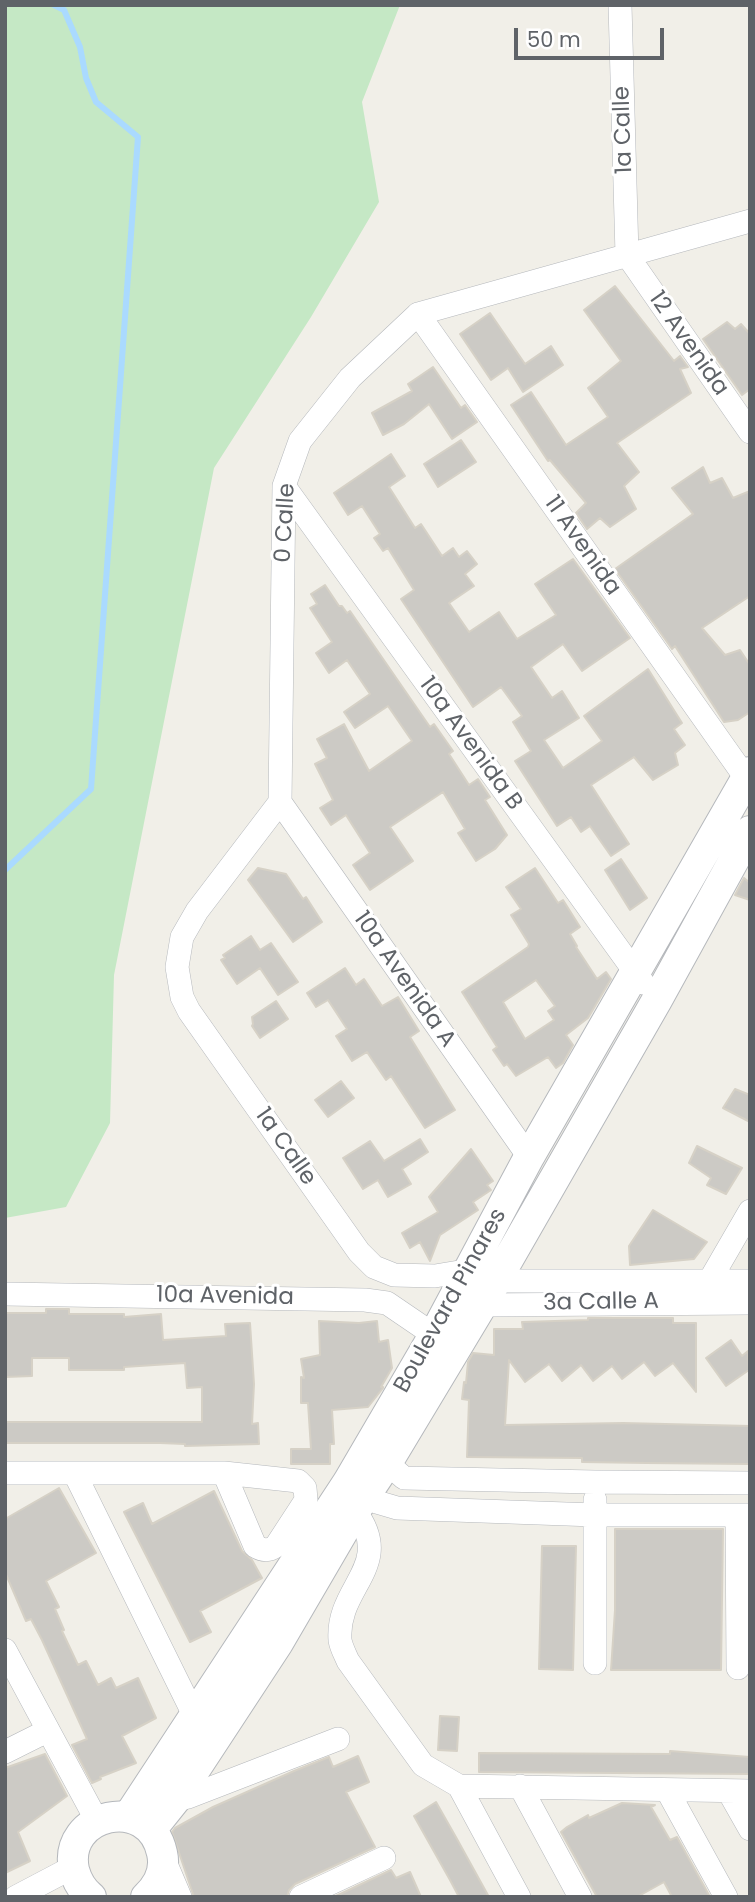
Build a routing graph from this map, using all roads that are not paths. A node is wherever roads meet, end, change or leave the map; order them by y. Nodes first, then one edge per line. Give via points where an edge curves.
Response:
1 (620, 5) edge
2 (750, 221) edge
3 (627, 255) junction
4 (418, 314) junction
5 (750, 432) edge
6 (284, 486) junction
7 (748, 775) edge
8 (280, 802) junction
9 (750, 831) edge
10 (635, 974) junction
11 (657, 1000) junction
12 (529, 1157) junction
13 (750, 1211) edge
14 (710, 1280) junction
15 (750, 1281) edge
16 (467, 1286) junction
17 (5, 1294) edge
18 (750, 1303) edge
19 (434, 1335) junction
20 (378, 1455) junction
21 (5, 1473) edge
22 (224, 1473) dead end
23 (75, 1474) junction
24 (594, 1482) junction
25 (750, 1483) edge
26 (350, 1499) junction
27 (595, 1515) junction
28 (743, 1515) edge
29 (5, 1650) edge
30 (595, 1664) dead end
31 (738, 1668) dead end
32 (194, 1715) junction
33 (47, 1731) junction
34 (214, 1737) junction
35 (338, 1739) dead end
36 (5, 1752) edge
37 (459, 1786) junction
38 (520, 1786) junction
39 (667, 1790) junction
40 (739, 1791) edge
41 (175, 1800) junction
42 (97, 1821) junction
43 (140, 1823) junction
44 (750, 1829) edge
45 (163, 1857) junction
46 (384, 1858) dead end
47 (74, 1867) junction
48 (16, 1897) edge
49 (91, 1897) edge
50 (146, 1897) edge
51 (180, 1897) edge
52 (302, 1897) edge
53 (519, 1897) edge
54 (580, 1897) edge
55 (726, 1897) edge

1 - 3 street, 1a Calle
2 - 3 street, 0 Calle
3 - 4 street, 0 Calle
3 - 5 street, 12 Avenida
4 - 6 street, 0 Calle via 350,378 300,440
4 - 7 street, 11 Avenida
6 - 8 street, 0 Calle
6 - 10 street, 10a Avenida B
7 - 10 street, Boulevard Pinares
8 - 12 street, 10a Avenida A
8 - 16 street, 1a Calle via 188,924 178,952 182,997 366,1260 394,1275
9 - 11 street, Boulevard Pinares
10 - 11 street, 10a Avenida B
10 - 12 street, Boulevard Pinares
11 - 16 street, Boulevard Pinares
12 - 16 street, Boulevard Pinares
13 - 14 street
14 - 15 street, 3a Calle A
14 - 16 street, 3a Calle A
16 - 18 street, 3a Calle A
16 - 19 street, Boulevard Pinares
16 - 20 street, Boulevard Pinares
17 - 19 street, 10a Avenida via 365,1300 387,1303
19 - 20 street, Boulevard Pinares
20 - 24 street via 404,1478
20 - 26 street, Boulevard Pinares
21 - 23 street
22 - 23 street
23 - 32 street
24 - 25 street
24 - 27 street
26 - 27 street via 397,1508
26 - 32 street, Boulevard Pinares
26 - 34 street, Boulevard Pinares via 278,1643
26 - 37 street via 371,1543 369,1560 342,1615 340,1642 348,1661 423,1765
27 - 28 street
27 - 30 street
28 - 31 street
29 - 33 street
32 - 34 street
32 - 43 street, Boulevard Pinares
33 - 36 street
33 - 42 street
34 - 41 street, Boulevard Pinares
35 - 41 street
37 - 38 street
37 - 53 street
38 - 39 street
38 - 54 street
39 - 40 street
39 - 55 street
40 - 44 street
41 - 43 street, Boulevard Pinares
42 - 43 street via 113,1816
42 - 47 street via 78,1840
43 - 45 street via 159,1842
45 - 50 street via 159,1880
45 - 51 street
46 - 52 street
47 - 48 street
47 - 49 street via 77,1880

